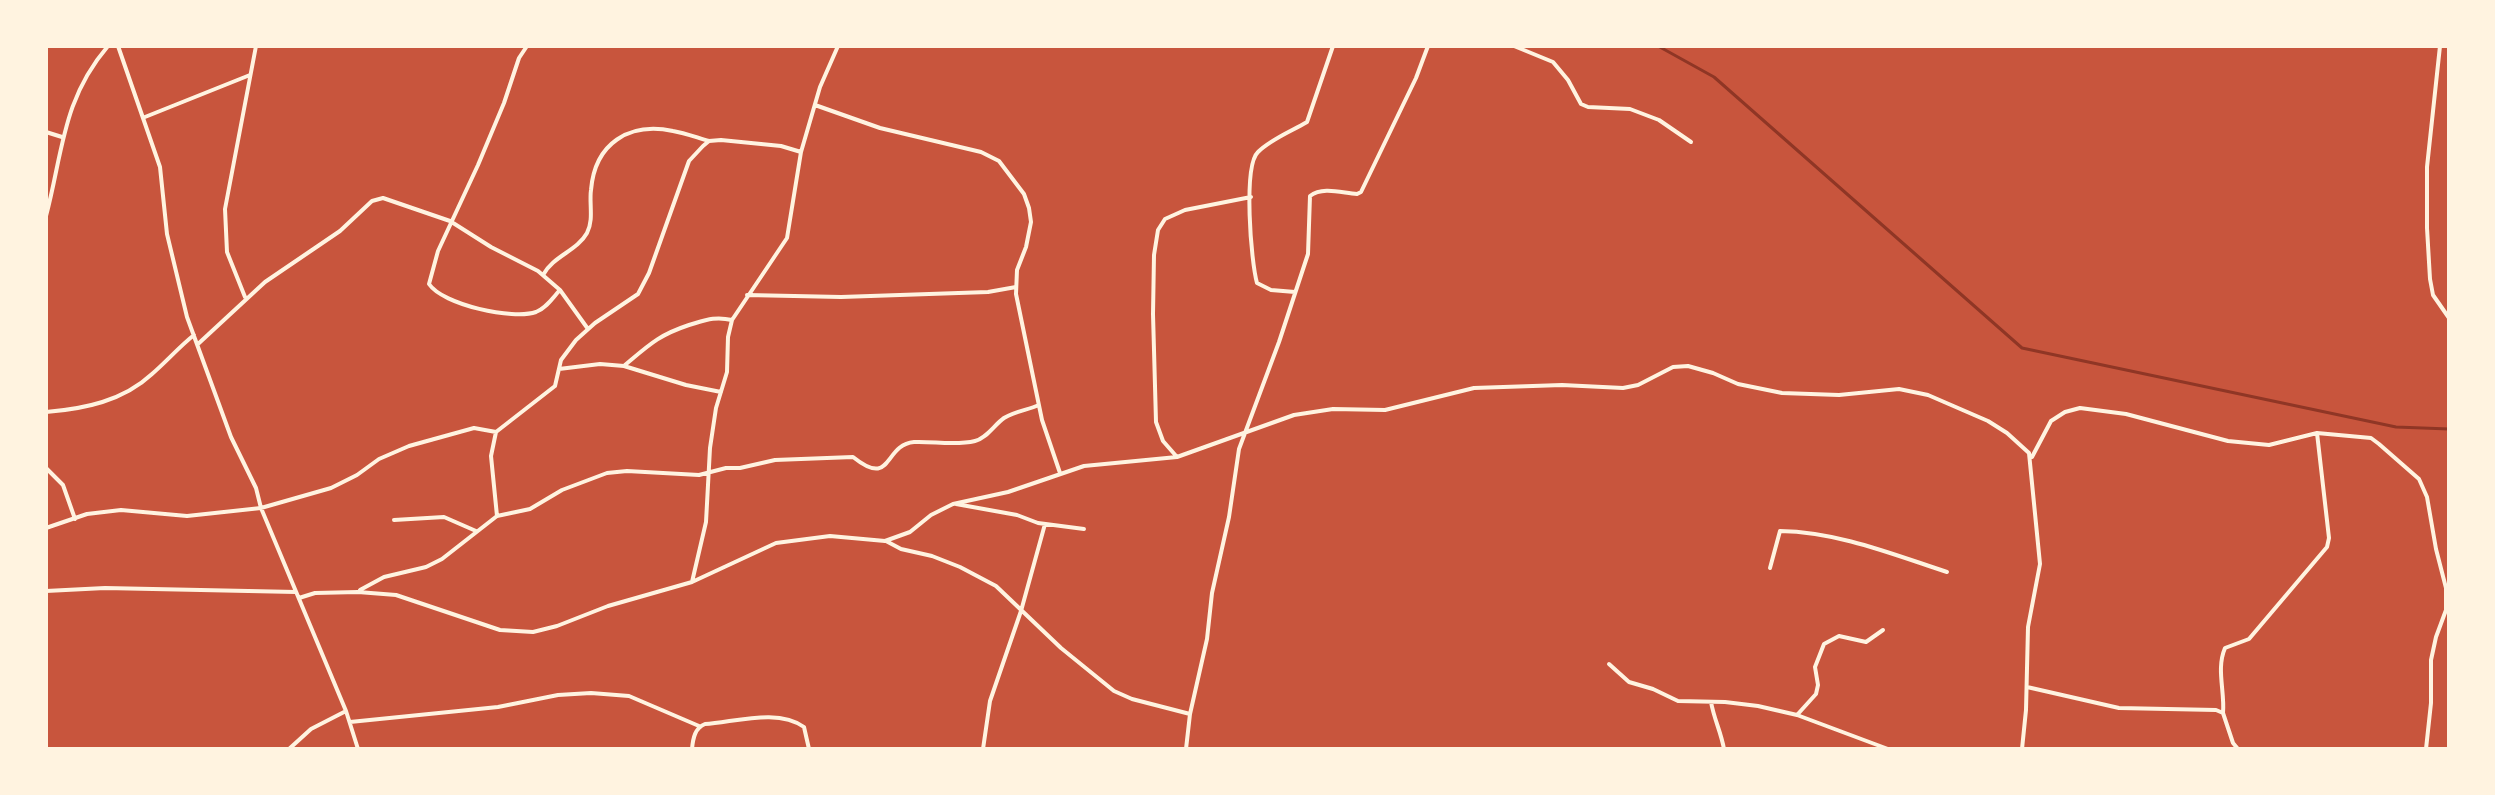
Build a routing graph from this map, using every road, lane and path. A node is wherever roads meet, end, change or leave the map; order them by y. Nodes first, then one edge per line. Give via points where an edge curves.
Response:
1 (108, 46) edge
2 (118, 46) edge
3 (256, 46) edge
4 (527, 46) edge
5 (838, 46) edge
6 (1333, 46) edge
7 (1428, 46) edge
8 (1514, 46) edge
9 (2440, 46) edge
10 (250, 75) junction
11 (815, 105) junction
12 (145, 117) junction
13 (46, 132) edge
14 (62, 137) junction
15 (709, 141) junction
16 (1691, 142) dead end
17 (801, 152) junction
18 (1251, 197) junction
19 (46, 216) edge
20 (450, 221) junction
21 (543, 275) junction
22 (1016, 287) junction
23 (560, 290) junction
24 (1295, 292) junction
25 (747, 295) junction
26 (246, 298) junction
27 (2449, 318) edge
28 (732, 320) junction
29 (588, 329) junction
30 (194, 335) junction
31 (198, 344) junction
32 (624, 366) junction
33 (559, 369) junction
34 (721, 392) junction
35 (1039, 405) junction
36 (46, 412) edge
37 (1247, 431) junction
38 (496, 432) junction
39 (2317, 433) junction
40 (1177, 457) junction
41 (2031, 459) junction
42 (46, 468) edge
43 (708, 473) junction
44 (1060, 473) junction
45 (953, 504) junction
46 (261, 508) junction
47 (497, 516) junction
48 (75, 519) junction
49 (394, 520) dead end
50 (1045, 524) junction
51 (46, 528) edge
52 (1084, 529) dead end
53 (476, 531) junction
54 (885, 541) junction
55 (1770, 568) dead end
56 (1947, 572) dead end
57 (692, 582) junction
58 (46, 591) edge
59 (358, 592) junction
60 (298, 595) junction
61 (1021, 611) junction
62 (1883, 630) dead end
63 (1609, 664) dead end
64 (2027, 687) junction
65 (1711, 702) junction
66 (346, 711) junction
67 (2223, 713) junction
68 (1190, 714) junction
69 (1797, 715) junction
70 (350, 722) junction
71 (699, 726) junction
72 (289, 749) edge
73 (358, 749) edge
74 (692, 749) edge
75 (809, 749) edge
76 (983, 749) edge
77 (1186, 749) edge
78 (1724, 749) edge
79 (1888, 749) edge
80 (2022, 749) edge
81 (2238, 749) edge
82 (2426, 749) edge

1 - 14 street via 78,88
2 - 12 street
3 - 10 street
4 - 20 street
5 - 11 street
6 - 18 street via 1307,122 1253,158
7 - 24 street via 1361,192 1325,190 1310,196 1308,254
8 - 16 street via 1553,62 1581,104 1630,109 1659,120
9 - 27 street via 2427,167 2427,228 2433,295
10 - 12 street
10 - 26 street via 225,209 227,252
11 - 17 street
11 - 22 street via 999,161 1029,208 1029,234
12 - 30 street via 160,167 167,234
13 - 14 street
14 - 19 street
15 - 17 street
15 - 21 street via 673,130 613,139 595,169 586,234
15 - 29 street via 689,161 638,294
17 - 25 street via 787,238
18 - 24 street via 1257,283
18 - 40 street via 1185,210 1165,219 1158,230 1153,314 1156,422
20 - 21 street
20 - 23 street via 429,279 432,288 454,302 523,315 545,308
20 - 26 street via 391,200 372,201 340,231
21 - 23 street
22 - 25 street via 841,297
22 - 35 street
23 - 29 street
24 - 37 street
25 - 28 street
26 - 31 street
28 - 32 street via 711,317 670,331
28 - 34 street
29 - 33 street
30 - 31 street
30 - 36 street via 131,389 84,409
31 - 46 street
32 - 33 street
32 - 34 street
33 - 38 street via 555,386
34 - 43 street
35 - 43 street via 1006,417 979,440 914,442 873,469 853,457 775,460
35 - 44 street
37 - 40 street
37 - 41 street via 1294,415 1385,410 1474,388 1630,387 1667,368 1688,366 1782,393 1899,389 1928,395 1988,421
37 - 68 street via 1239,449
38 - 46 street via 474,428 409,446 331,488
38 - 47 street via 491,456
39 - 41 street via 2269,445 2242,443 2080,408 2051,421
39 - 67 street via 2327,547 2249,639 2225,648 2220,668
39 - 82 street via 2371,438 2419,479 2427,497 2447,599 2431,660
40 - 44 street via 1101,462
41 - 64 street via 2040,564 2028,627
42 - 48 street via 63,485
43 - 47 street via 607,473 530,509
43 - 57 street via 706,522
44 - 45 street
45 - 50 street
45 - 54 street via 910,532
46 - 48 street via 187,516 121,510
46 - 60 street
47 - 53 street
48 - 51 street
49 - 53 street via 444,517
50 - 52 street
50 - 61 street
53 - 59 street via 434,563 384,577
54 - 57 street via 830,536 776,543
54 - 61 street via 960,567 996,586
55 - 56 street via 1780,531 1790,531 1841,538
57 - 59 street via 525,632 500,630 396,595
58 - 60 street via 117,588
59 - 60 street
60 - 66 street
61 - 68 street via 1114,691
61 - 76 street via 990,701
62 - 69 street via 1866,642 1839,636 1824,644 1815,667 1816,694
63 - 65 street via 1629,682 1678,701
64 - 67 street via 2119,708
64 - 80 street
65 - 69 street
65 - 78 street
66 - 70 street
66 - 72 street via 317,725
67 - 81 street
68 - 77 street
69 - 79 street
70 - 71 street via 591,693 629,696
70 - 73 street
71 - 74 street
71 - 75 street via 790,719 804,727

